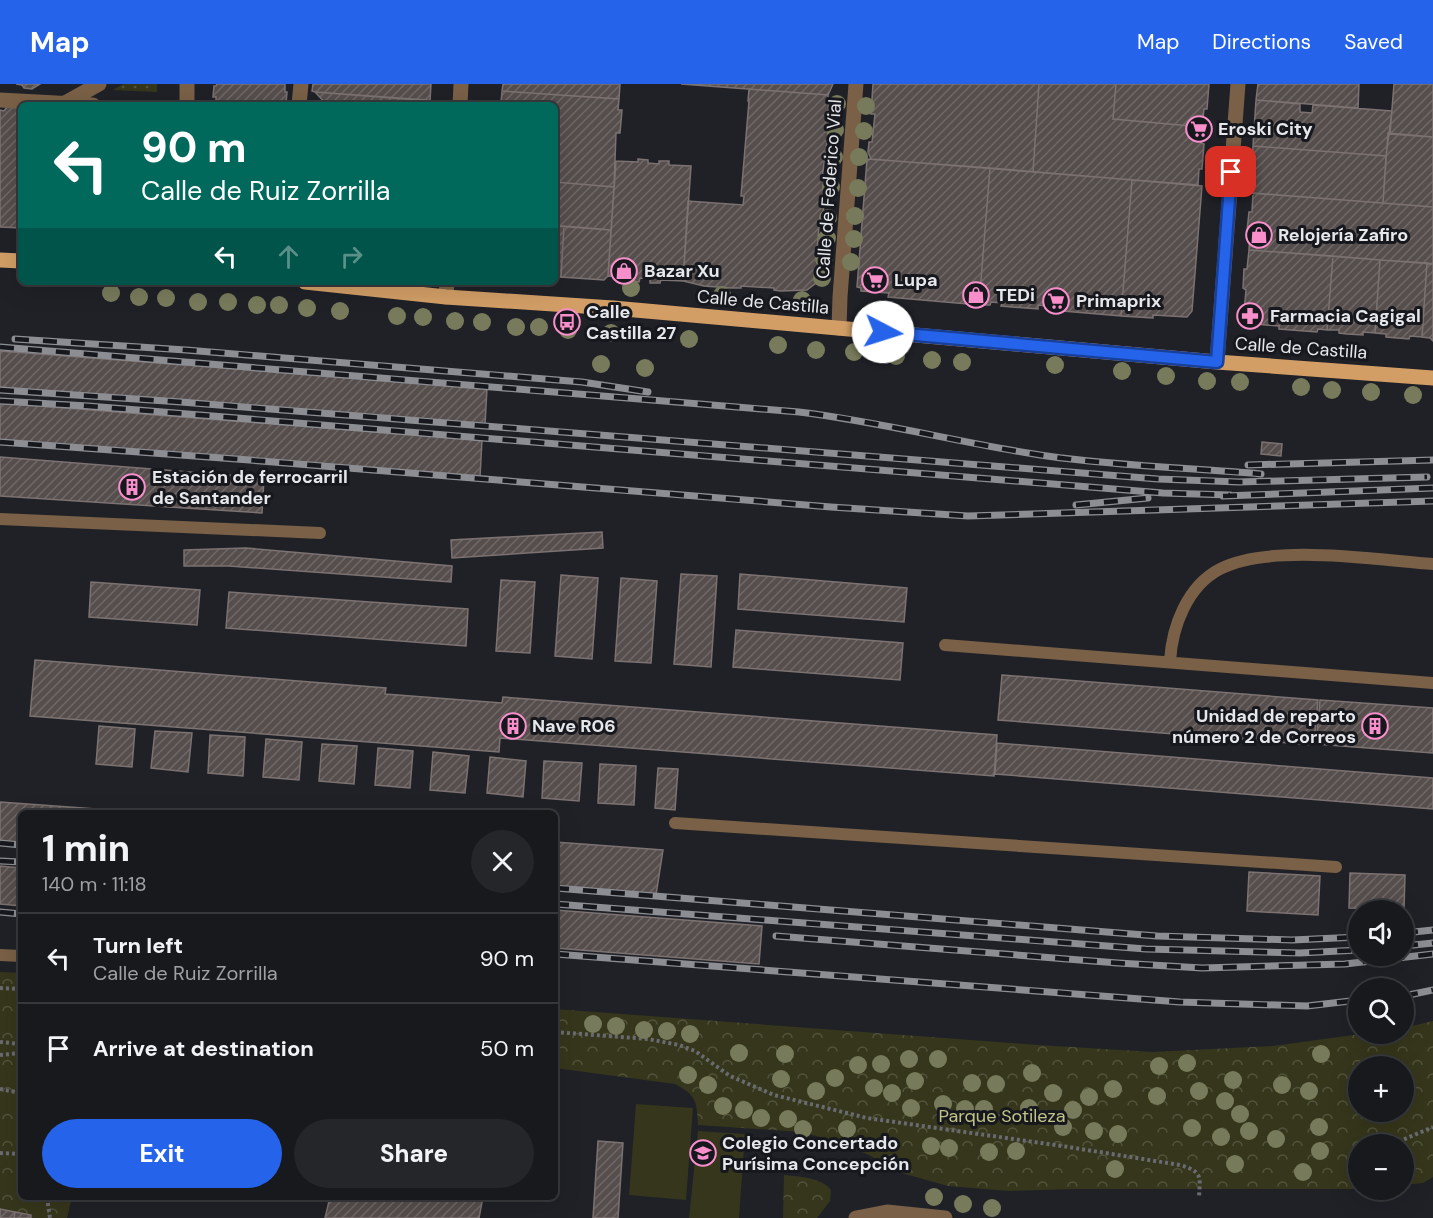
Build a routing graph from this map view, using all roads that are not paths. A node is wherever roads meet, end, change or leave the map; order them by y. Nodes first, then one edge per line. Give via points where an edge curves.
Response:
1 (99, 84) edge
2 (187, 84) edge
3 (301, 84) edge
4 (461, 84) edge
5 (856, 84) edge
6 (1238, 84) edge
7 (0, 99) edge
8 (49, 102) edge
9 (67, 102) edge
10 (187, 102) edge
11 (299, 102) edge
12 (460, 102) edge
13 (0, 260) edge
14 (18, 261) edge
15 (358, 285) edge
16 (447, 290) edge
17 (839, 328) junction
18 (1217, 362) junction
19 (1433, 378) edge
20 (0, 519) edge
21 (320, 533) dead end
22 (1433, 564) edge
23 (945, 645) dead end
24 (1170, 661) junction
25 (1433, 683) edge
26 (675, 823) dead end
27 (1336, 867) dead end
28 (0, 955) edge
29 (18, 956) edge
30 (856, 1218) edge
31 (945, 1218) edge

1 - 9 street
2 - 10 street
3 - 11 street
4 - 12 street
5 - 17 street, Calle de Federico Vial
6 - 18 street
7 - 8 street
13 - 14 main road
15 - 16 main road, Calle de Castilla
16 - 17 main road, Calle de Castilla
17 - 18 main road, Calle de Castilla
18 - 19 main road, Calle de Castilla
20 - 21 lane
22 - 24 lane via 1287,555 1230,564 1207,578 1184,607 1172,636
23 - 24 lane
24 - 25 lane
26 - 27 lane
28 - 29 lane
30 - 31 street via 887,1212

